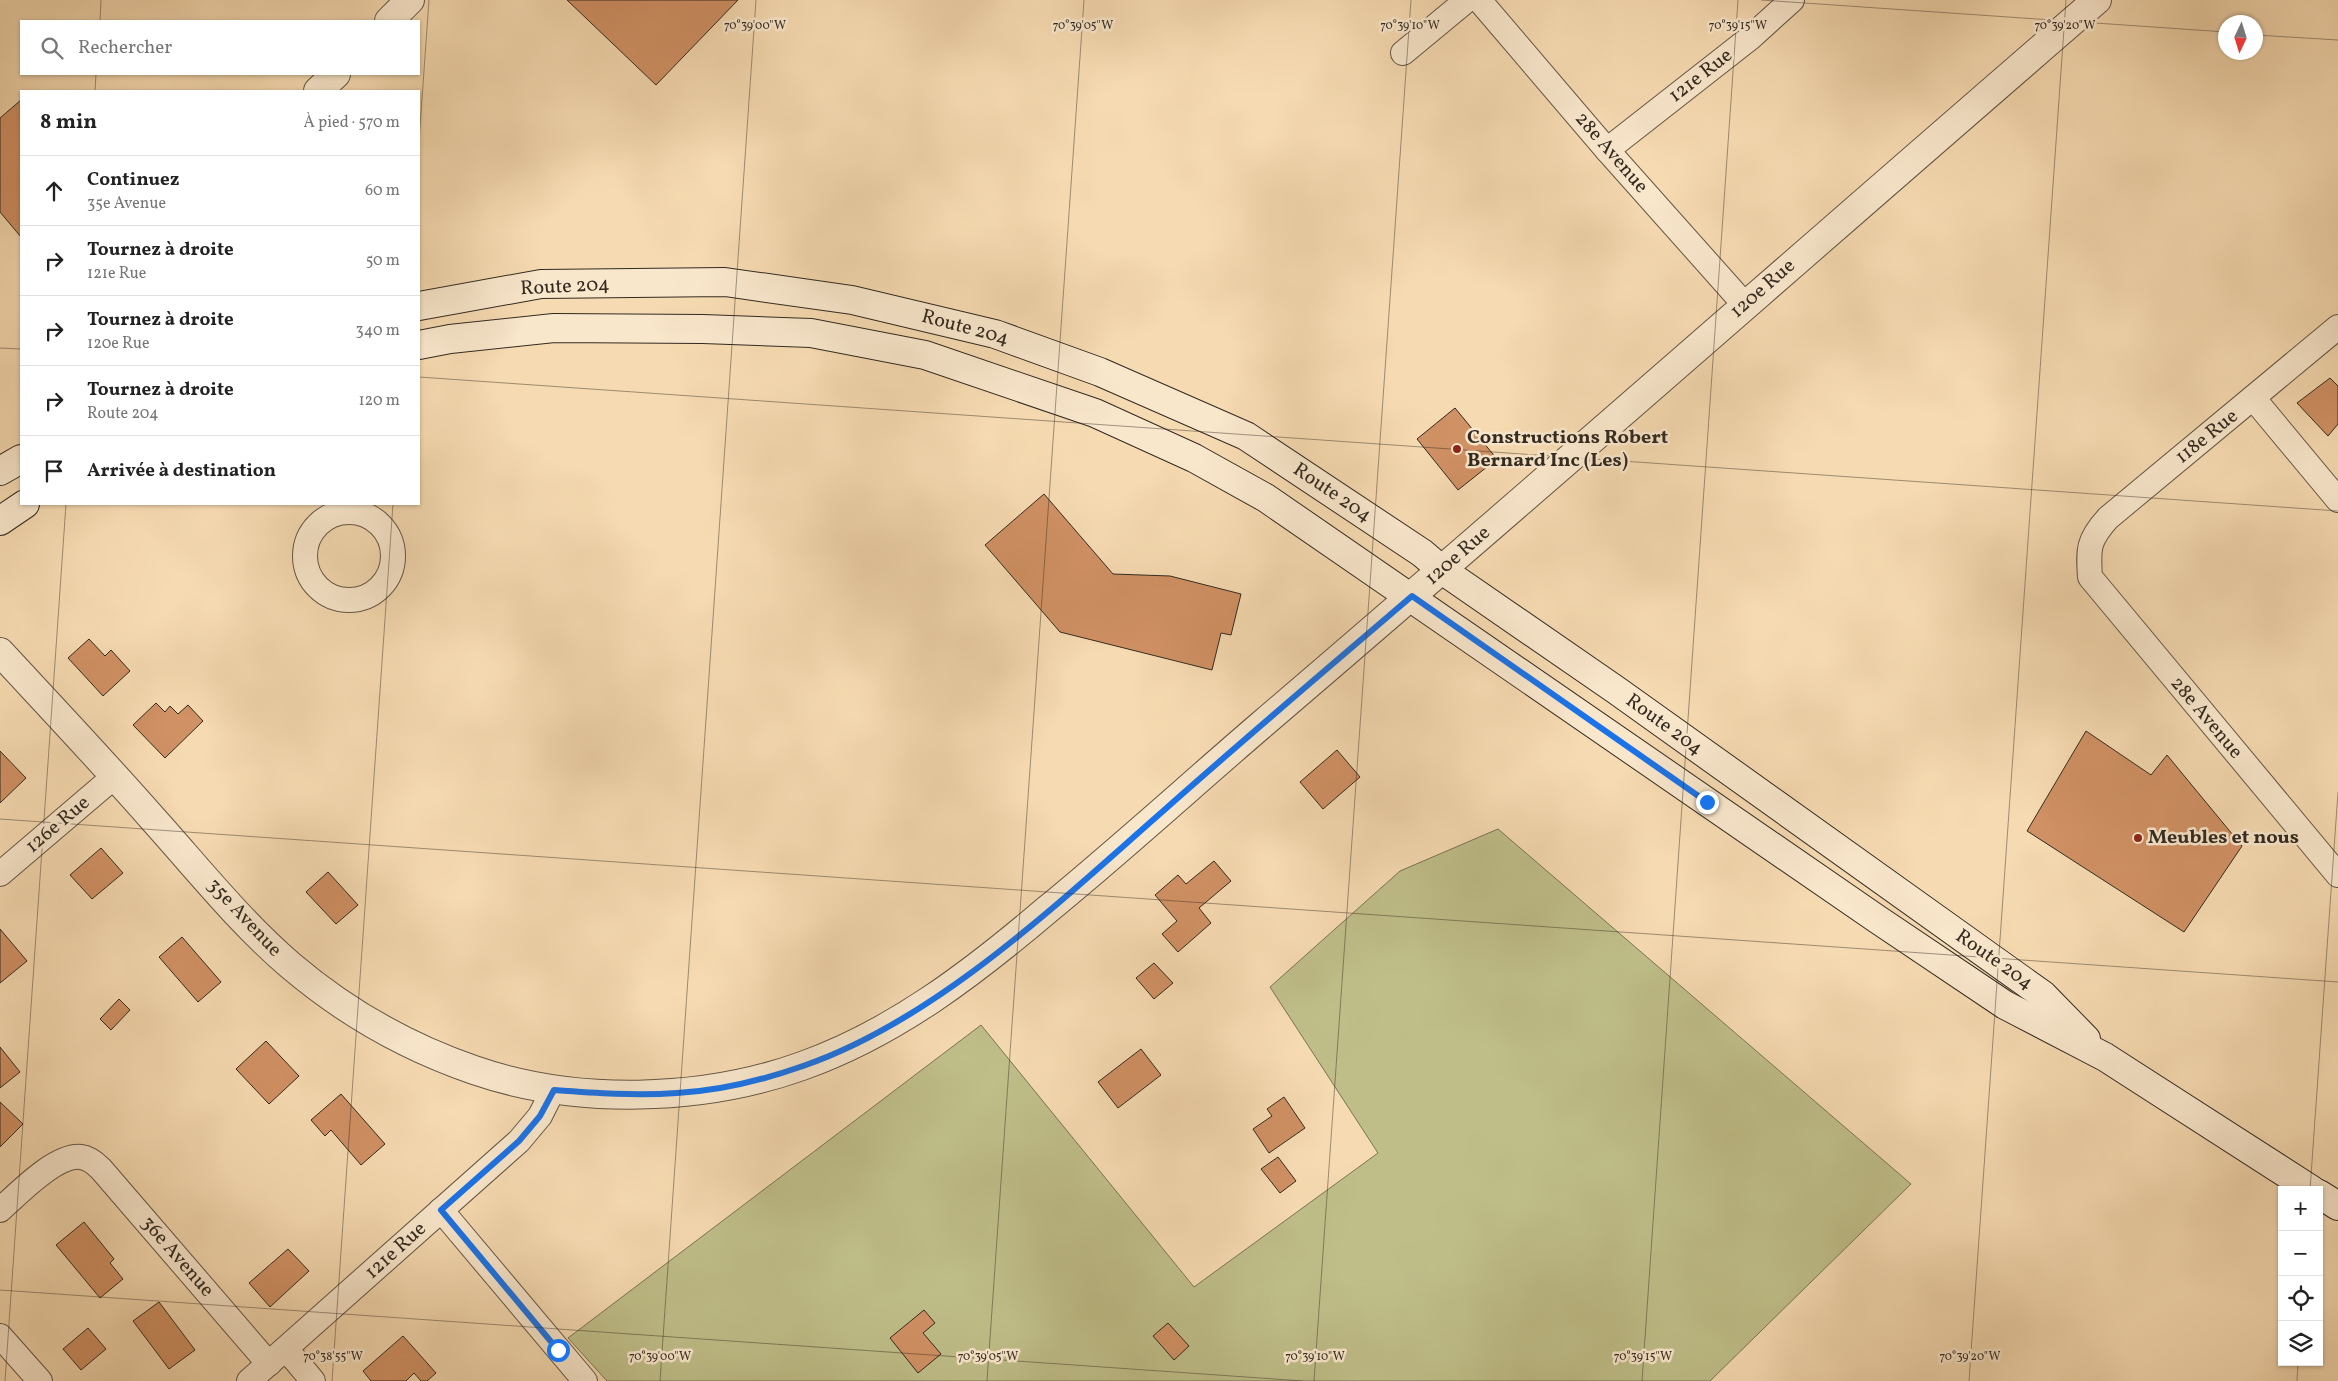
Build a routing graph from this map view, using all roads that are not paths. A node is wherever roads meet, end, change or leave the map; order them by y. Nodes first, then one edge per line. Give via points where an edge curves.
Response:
1 (410, 0) edge
2 (1466, 0) edge
3 (1479, 0) edge
4 (1792, 0) edge
5 (2097, 0) edge
6 (389, 20) edge
7 (1403, 54) dead end
8 (335, 75) edge
9 (319, 90) edge
10 (1607, 150) junction
11 (1745, 305) junction
12 (420, 306) edge
13 (2338, 327) edge
14 (420, 346) edge
15 (2254, 399) junction
16 (20, 460) edge
17 (0, 471) edge
18 (2338, 500) edge
19 (24, 505) edge
20 (311, 505) edge
21 (355, 508) edge
22 (0, 521) edge
23 (313, 529) junction
24 (2088, 555) joint
25 (1442, 570) junction
26 (1412, 596) junction
27 (0, 652) edge
28 (115, 776) junction
29 (0, 874) edge
30 (2338, 875) edge
31 (2105, 1058) junction
32 (554, 1090) junction
33 (2306, 1186) edge
34 (2323, 1197) edge
35 (2338, 1206) edge
36 (0, 1210) edge
37 (441, 1210) junction
38 (0, 1336) edge
39 (277, 1356) junction
40 (40, 1381) edge
41 (249, 1381) edge
42 (313, 1381) edge
43 (585, 1381) edge

1 - 6 main road
2 - 7 street
3 - 10 street, 28e Avenue
4 - 10 street, 121e Rue via 1750,38
5 - 11 main road, 120e Rue
8 - 9 main road
10 - 11 street, 28e Avenue
11 - 25 main road, 120e Rue
12 - 25 main road, Route 204 via 541,284 724,282 852,300 995,334 1100,372 1246,436 1422,553
13 - 15 street, 118e Rue
14 - 26 main road, Route 204 via 450,339 554,328 703,329 811,333 925,355 1095,414 1194,458 1266,498
15 - 18 street
15 - 24 street, 118e Rue via 2108,518 2094,534
16 - 17 main road
19 - 22 main road
20 - 23 street
21 - 23 street via 333,514
21 - 23 street via 382,526 393,550 389,576 370,595 344,601 331,597 315,585 305,568 304,554
24 - 30 street, 28e Avenue via 2090,577
25 - 26 main road, 120e Rue
25 - 31 main road, Route 204 via 2043,994
26 - 31 main road, Route 204 via 2005,1005
26 - 32 main road, 120e Rue via 1003,948 926,1004 868,1037 804,1066 742,1084 678,1093 612,1094
27 - 28 main road, 35e Avenue
28 - 29 street, 126e Rue
28 - 32 main road, 35e Avenue via 284,961 334,1000 442,1057 479,1072
31 - 33 main road, Route 204
32 - 37 street, 121e Rue via 540,1116 519,1141
34 - 35 main road
36 - 39 street, 36e Avenue via 49,1168 81,1156 91,1160
37 - 39 street, 121e Rue
37 - 43 street
38 - 40 street
39 - 41 street, 121e Rue
39 - 42 street, 36e Avenue

